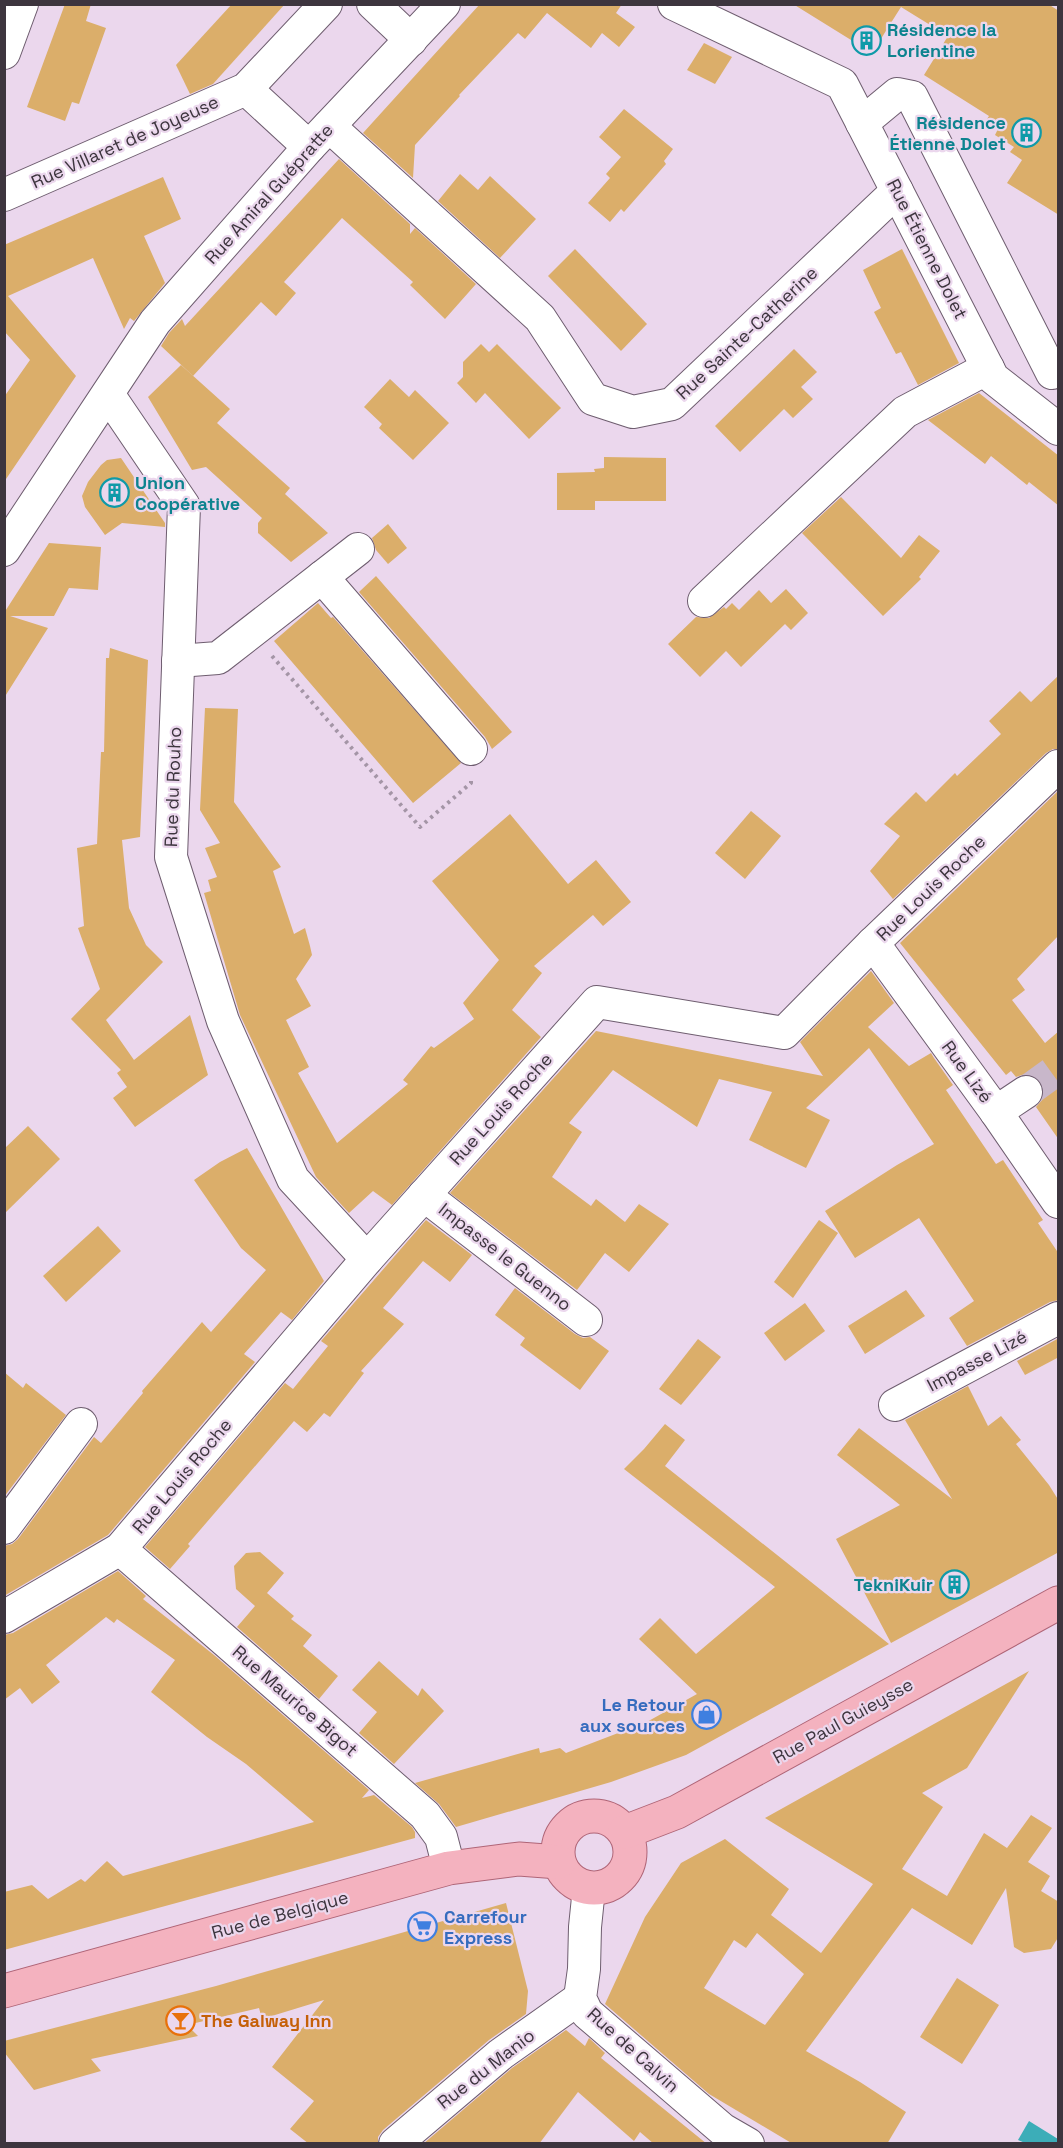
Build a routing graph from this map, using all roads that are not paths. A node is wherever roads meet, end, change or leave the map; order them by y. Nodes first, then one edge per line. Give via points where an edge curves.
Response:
1 (22, 4) edge
2 (326, 4) edge
3 (373, 4) edge
4 (444, 4) edge
5 (674, 4) edge
6 (411, 40) junction
7 (4, 53) edge
8 (246, 89) junction
9 (862, 123) junction
10 (319, 137) junction
11 (897, 191) junction
12 (4, 195) edge
13 (988, 368) junction
14 (1055, 374) edge
15 (108, 394) junction
16 (1020, 398) junction
17 (1059, 429) edge
18 (358, 549) dead end
19 (4, 550) edge
20 (322, 577) junction
21 (704, 600) dead end
22 (178, 662) junction
23 (471, 749) road end
24 (1059, 766) edge
25 (873, 943) junction
26 (1026, 1092) tunnel mouth
27 (996, 1112) junction
28 (424, 1195) junction
29 (1059, 1202) edge
30 (367, 1259) junction
31 (1059, 1318) edge
32 (586, 1320) dead end
33 (895, 1405) dead end
34 (81, 1424) dead end
35 (4, 1528) edge
36 (120, 1549) junction
37 (1059, 1603) edge
38 (4, 1617) edge
39 (625, 1832) junction
40 (559, 1862) junction
41 (449, 1868) junction
42 (589, 1888) junction
43 (4, 1991) edge
44 (580, 1998) junction
45 (395, 2144) edge
46 (748, 2144) edge

1 - 7 street
2 - 8 street, Rue Villaret de Joyeuse
3 - 6 street
4 - 6 street, Rue Amiral Guépratte
5 - 9 street, Rue Étienne Dolet via 842,84
6 - 10 street, Rue Amiral Guépratte
8 - 10 street
8 - 12 street, Rue Villaret de Joyeuse
9 - 11 street, Rue Étienne Dolet
9 - 14 street via 897,94 912,97
10 - 11 street, Rue Sainte-Catherine via 540,318 593,399 633,412 672,404
10 - 15 street, Rue Amiral Guépratte via 155,322
11 - 13 street, Rue Étienne Dolet
13 - 16 street, Rue Étienne Dolet via 993,378
13 - 21 street via 905,412
14 - 16 street
15 - 19 street, Rue Amiral Guépratte
15 - 22 street, Rue du Rouho via 184,506
16 - 17 street, Rue Étienne Dolet
18 - 20 street
20 - 22 street via 218,658
20 - 23 street
22 - 30 street, Rue du Rouho via 171,857 223,1021 292,1179
24 - 25 street, Rue Louis Roche
25 - 27 street, Rue Lizé
25 - 28 street, Rue Louis Roche via 784,1033 597,1002
26 - 27 street
27 - 29 street, Rue Lizé
28 - 30 street, Rue Louis Roche
28 - 32 street, Impasse le Guenno
30 - 36 street, Rue Louis Roche
31 - 33 street, Impasse Lizé
34 - 35 street
36 - 38 street, Rue Louis Roche
36 - 41 street, Rue Maurice Bigot via 425,1815 441,1837
37 - 39 main road, Rue Paul Guieysse via 677,1812
39 - 40 main road via 612,1820 596,1815 579,1819 565,1829 558,1845
39 - 42 main road via 631,1848 629,1864 620,1878 606,1887
40 - 41 main road, Rue de Belgique via 519,1859
40 - 42 main road via 565,1875
41 - 43 main road, Rue de Belgique
42 - 44 street, Rue de Calvin
44 - 45 street, Rue du Manio via 501,2054
44 - 46 street, Rue de Calvin via 587,2013 722,2129

